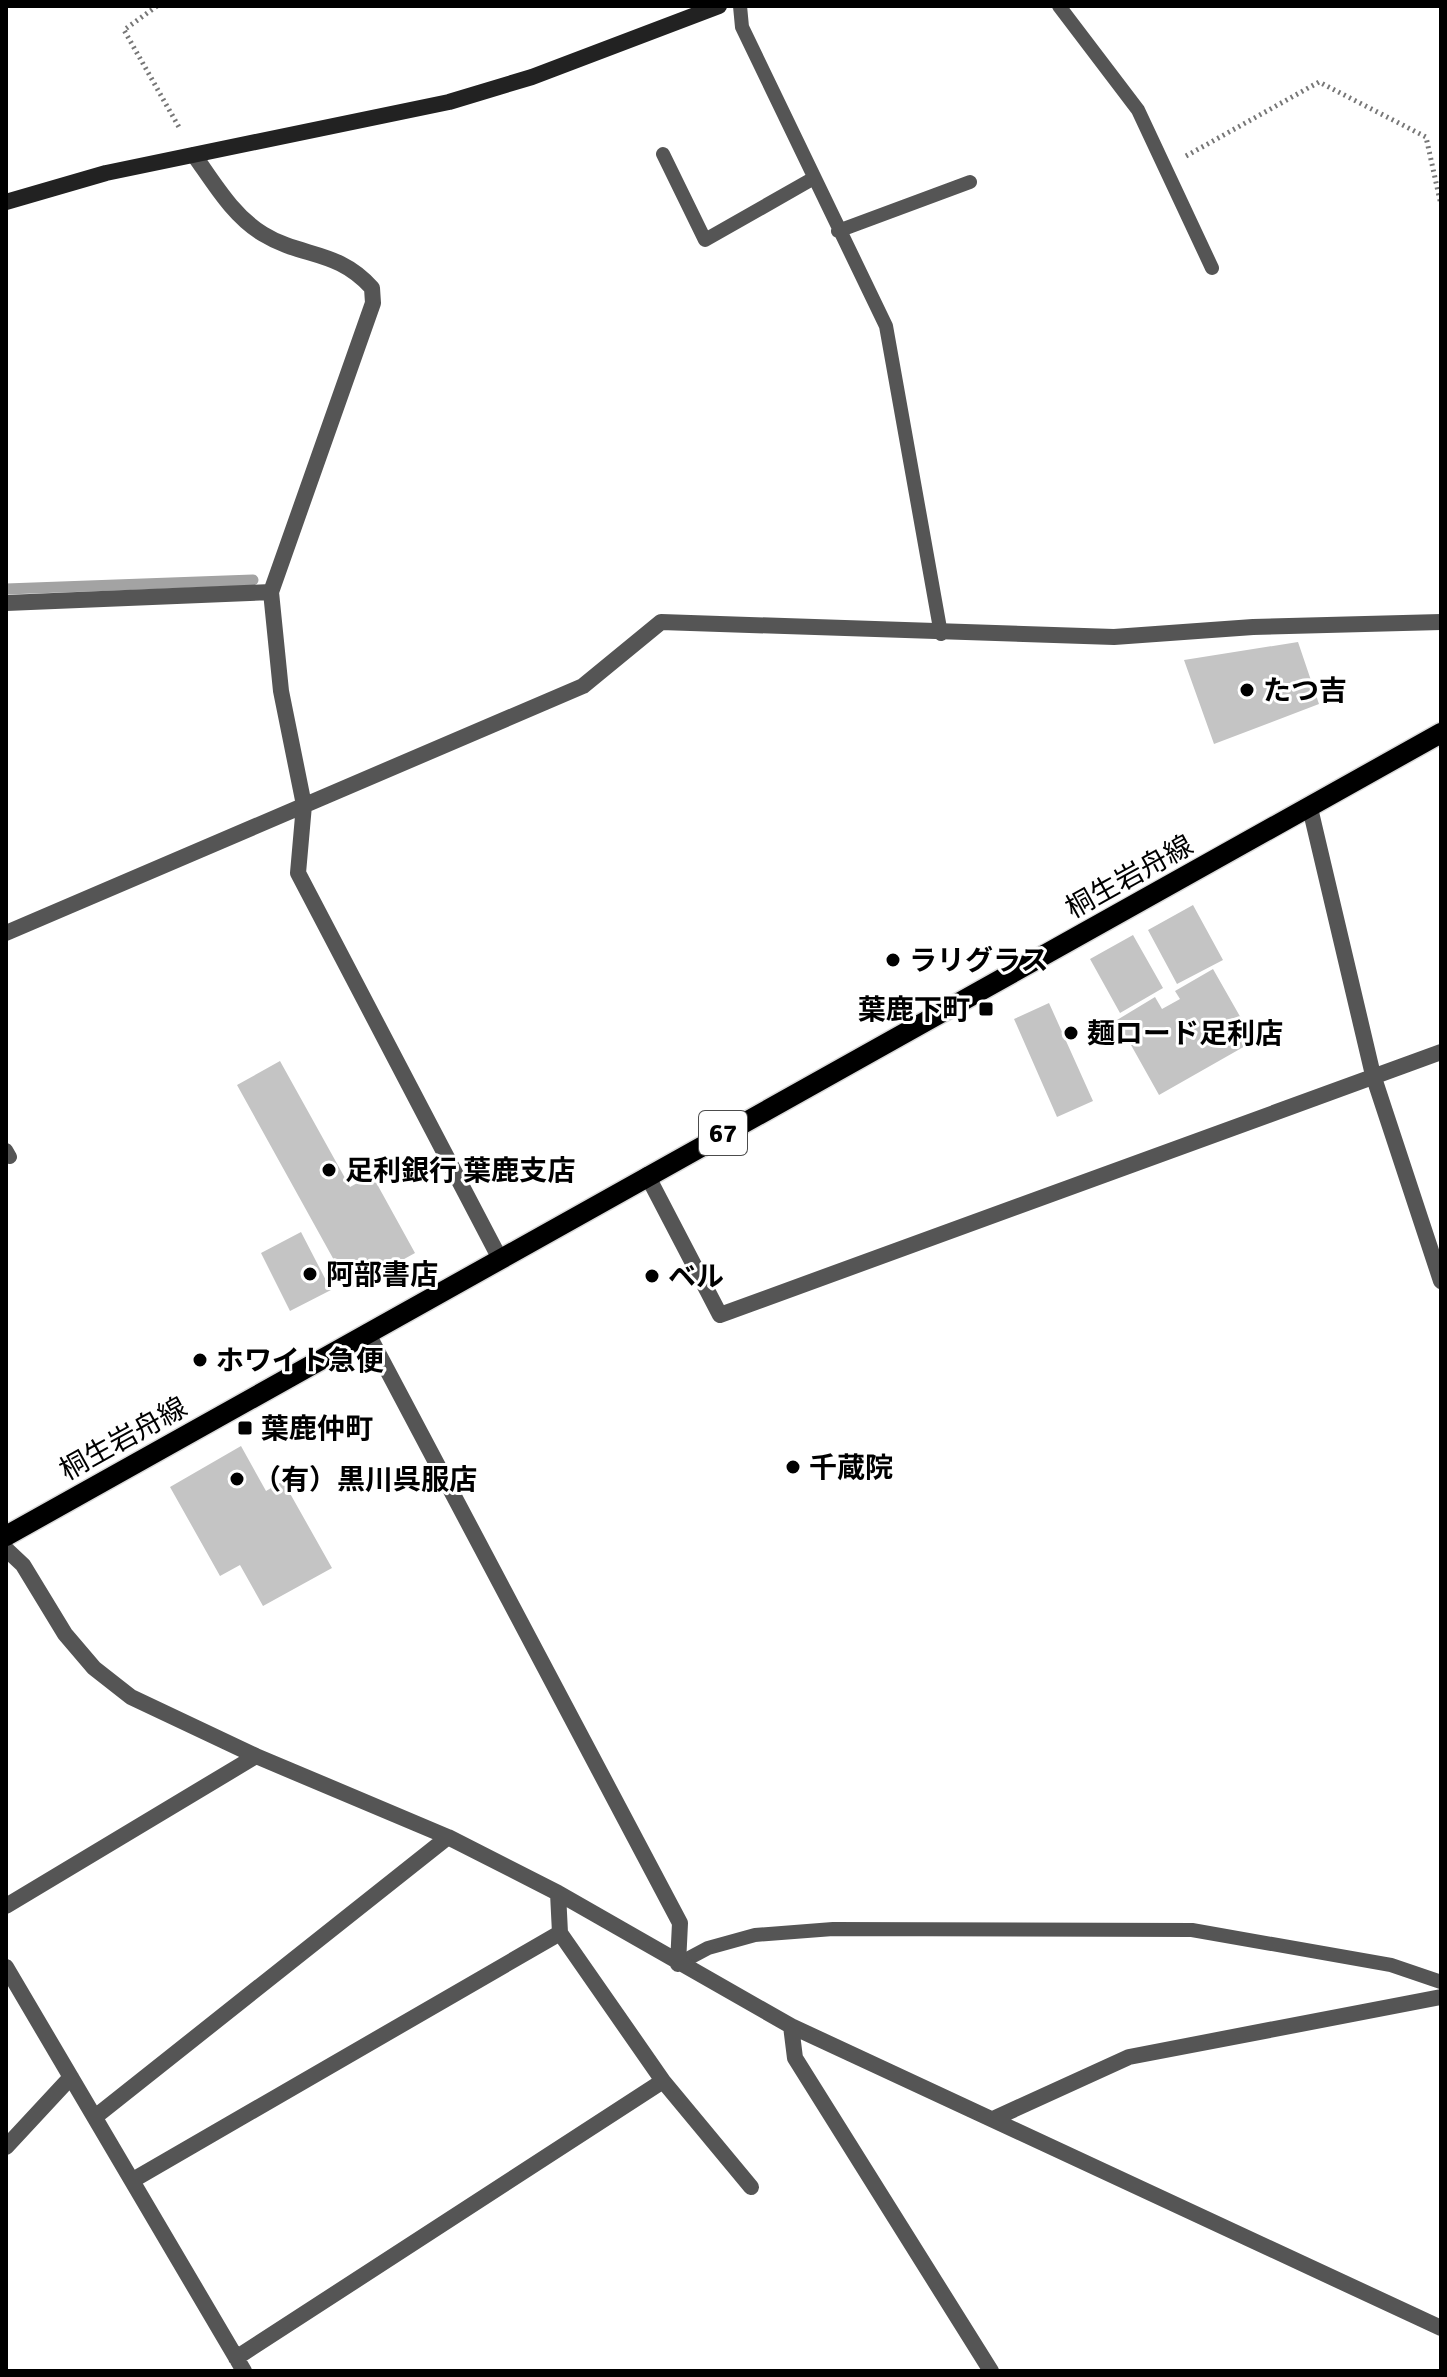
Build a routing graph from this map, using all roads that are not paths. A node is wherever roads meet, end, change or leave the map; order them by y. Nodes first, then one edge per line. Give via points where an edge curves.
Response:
1 (719, 6) edge
2 (740, 6) edge
3 (1059, 6) edge
4 (663, 154) dead end
5 (194, 155) junction
6 (814, 178) junction
7 (970, 182) dead end
8 (6, 202) edge
9 (838, 231) junction
10 (1212, 268) dead end
11 (271, 592) junction
12 (6, 603) edge
13 (1441, 622) edge
14 (941, 634) junction
15 (1441, 733) edge
16 (304, 805) junction
17 (1310, 808) junction
18 (6, 933) edge
19 (1441, 1052) edge
20 (1373, 1075) junction
21 (647, 1175) junction
22 (499, 1257) junction
23 (1441, 1281) edge
24 (367, 1332) junction
25 (6, 1536) edge
26 (6, 1549) edge
27 (256, 1756) junction
28 (448, 1837) junction
29 (558, 1893) junction
30 (6, 1906) edge
31 (560, 1933) junction
32 (678, 1964) junction
33 (6, 1967) edge
34 (1441, 1982) edge
35 (1441, 1997) edge
36 (791, 2026) junction
37 (71, 2077) junction
38 (663, 2081) junction
39 (95, 2117) junction
40 (993, 2119) junction
41 (6, 2147) edge
42 (133, 2180) junction
43 (751, 2187) dead end
44 (1441, 2328) edge
45 (240, 2365) edge
46 (991, 2371) edge

1 - 5 street via 532,77 449,102
2 - 6 lane via 742,27
3 - 10 lane via 1138,110
4 - 6 lane via 705,240
5 - 8 street
5 - 11 street via 229,205 263,234 334,259 372,288 373,303
6 - 9 lane
7 - 9 lane
9 - 14 lane via 886,326
11 - 12 street
11 - 16 street via 281,691
13 - 14 street via 1114,637
14 - 16 street via 661,622 583,686
15 - 17 main road, 桐生岩舟線 / 67
16 - 18 street
16 - 22 street via 298,873
17 - 20 street
17 - 21 main road, 桐生岩舟線 / 67
19 - 20 street
20 - 21 street via 720,1315
20 - 23 street
21 - 22 main road, 桐生岩舟線 / 67
22 - 24 main road, 桐生岩舟線 / 67
24 - 25 main road, 桐生岩舟線 / 67
24 - 32 street via 680,1923
26 - 27 street via 23,1565 65,1634 94,1668 131,1697
27 - 28 street
27 - 30 street
28 - 29 street
28 - 39 street
29 - 31 street
29 - 32 street
31 - 38 street
31 - 42 street
32 - 34 lane via 708,1948 755,1935 833,1929 1192,1930 1391,1965
32 - 36 street
33 - 37 street
35 - 40 street via 1129,2057
36 - 40 street
36 - 46 street via 795,2058
37 - 39 street
37 - 41 street
38 - 43 street
38 - 45 street
39 - 42 street
40 - 44 street
42 - 45 street

